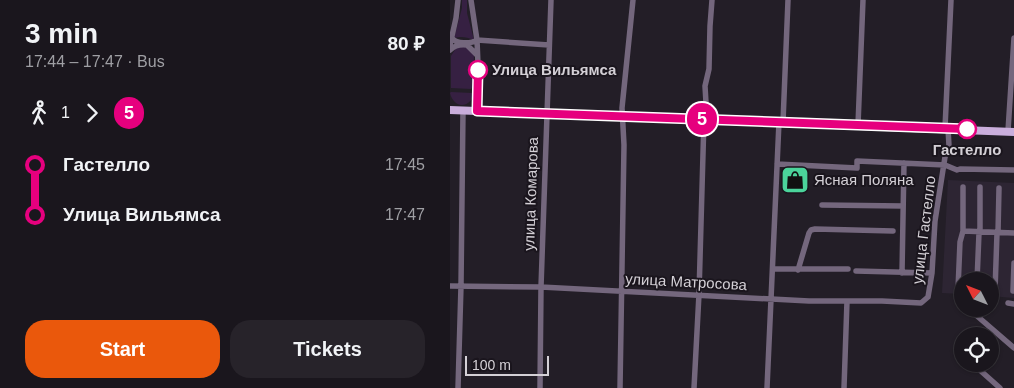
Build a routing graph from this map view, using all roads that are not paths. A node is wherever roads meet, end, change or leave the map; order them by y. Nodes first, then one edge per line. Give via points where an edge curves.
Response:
1 (458, 0) edge
2 (471, 0) edge
3 (551, 0) edge
4 (634, 0) edge
5 (712, 0) edge
6 (788, 0) edge
7 (863, 0) edge
8 (952, 0) edge
9 (452, 38) junction
10 (1014, 38) edge
11 (477, 40) junction
12 (450, 45) edge
13 (549, 45) junction
14 (450, 50) edge
15 (477, 55) junction
16 (450, 110) edge
17 (463, 111) junction
18 (477, 111) junction
19 (546, 114) junction
20 (623, 116) junction
21 (704, 119) junction
22 (781, 122) junction
23 (858, 125) junction
24 (946, 128) junction
25 (1011, 132) edge
26 (904, 163) junction
27 (777, 164) junction
28 (788, 165) junction
29 (945, 165) junction
30 (1014, 170) edge
31 (787, 184) dead end
32 (963, 187) dead end
33 (980, 187) dead end
34 (999, 188) dead end
35 (822, 206) dead end
36 (903, 206) junction
37 (963, 231) junction
38 (893, 232) dead end
39 (980, 233) junction
40 (998, 233) junction
41 (1014, 233) edge
42 (1014, 262) edge
43 (848, 269) dead end
44 (773, 270) junction
45 (798, 270) junction
46 (856, 271) dead end
47 (959, 272) edge
48 (978, 272) edge
49 (995, 272) edge
50 (902, 273) junction
51 (932, 273) junction
52 (450, 286) edge
53 (461, 286) junction
54 (541, 288) junction
55 (1013, 291) edge
56 (622, 292) junction
57 (699, 294) junction
58 (772, 299) junction
59 (847, 301) junction
60 (921, 303) joint
61 (979, 318) edge
62 (1014, 348) edge
63 (981, 372) edge
64 (458, 388) edge
65 (540, 388) edge
66 (620, 388) edge
67 (694, 388) edge
68 (767, 388) edge
69 (844, 388) edge
70 (1000, 388) edge

1 - 9 street
2 - 11 street
3 - 13 street, улица Комарова
4 - 20 street
5 - 21 street
6 - 22 street
7 - 23 street
8 - 24 street, улица Гастелло
9 - 11 street via 458,42
9 - 12 street
10 - 25 street
11 - 13 street
11 - 15 street
13 - 19 street, улица Комарова
14 - 15 street via 459,44 467,45
15 - 18 street
16 - 17 main road
17 - 18 main road
17 - 53 street
18 - 19 main road
19 - 20 main road
19 - 54 street, улица Комарова
20 - 21 main road
20 - 56 street
21 - 22 main road
21 - 57 street
22 - 23 main road
22 - 27 street
23 - 24 main road
24 - 25 main road
24 - 29 street, улица Гастелло via 949,146
26 - 28 street via 857,161 857,168
26 - 29 street
26 - 36 street
27 - 28 street
27 - 44 street
28 - 31 street
29 - 30 street via 957,170
29 - 51 street, улица Гастелло via 935,221
32 - 37 street
33 - 39 street
34 - 40 street
35 - 36 street
36 - 50 street
37 - 39 street
37 - 47 street
38 - 45 street via 811,230
39 - 40 street
39 - 48 street
40 - 41 street
40 - 49 street
42 - 55 street
43 - 45 street
44 - 45 street
44 - 58 street
46 - 50 street
50 - 51 street
51 - 60 street, улица Гастелло via 928,297
52 - 53 street, улица Матросова
53 - 54 street, улица Матросова
53 - 64 street
54 - 56 street, улица Матросова
54 - 65 street, улица Комарова
56 - 57 street, улица Матросова
56 - 66 street
57 - 58 street, улица Матросова
57 - 67 street
58 - 59 street, улица Матросова
58 - 68 street
59 - 60 street, улица Матросова
59 - 69 street
61 - 62 street
63 - 70 street

